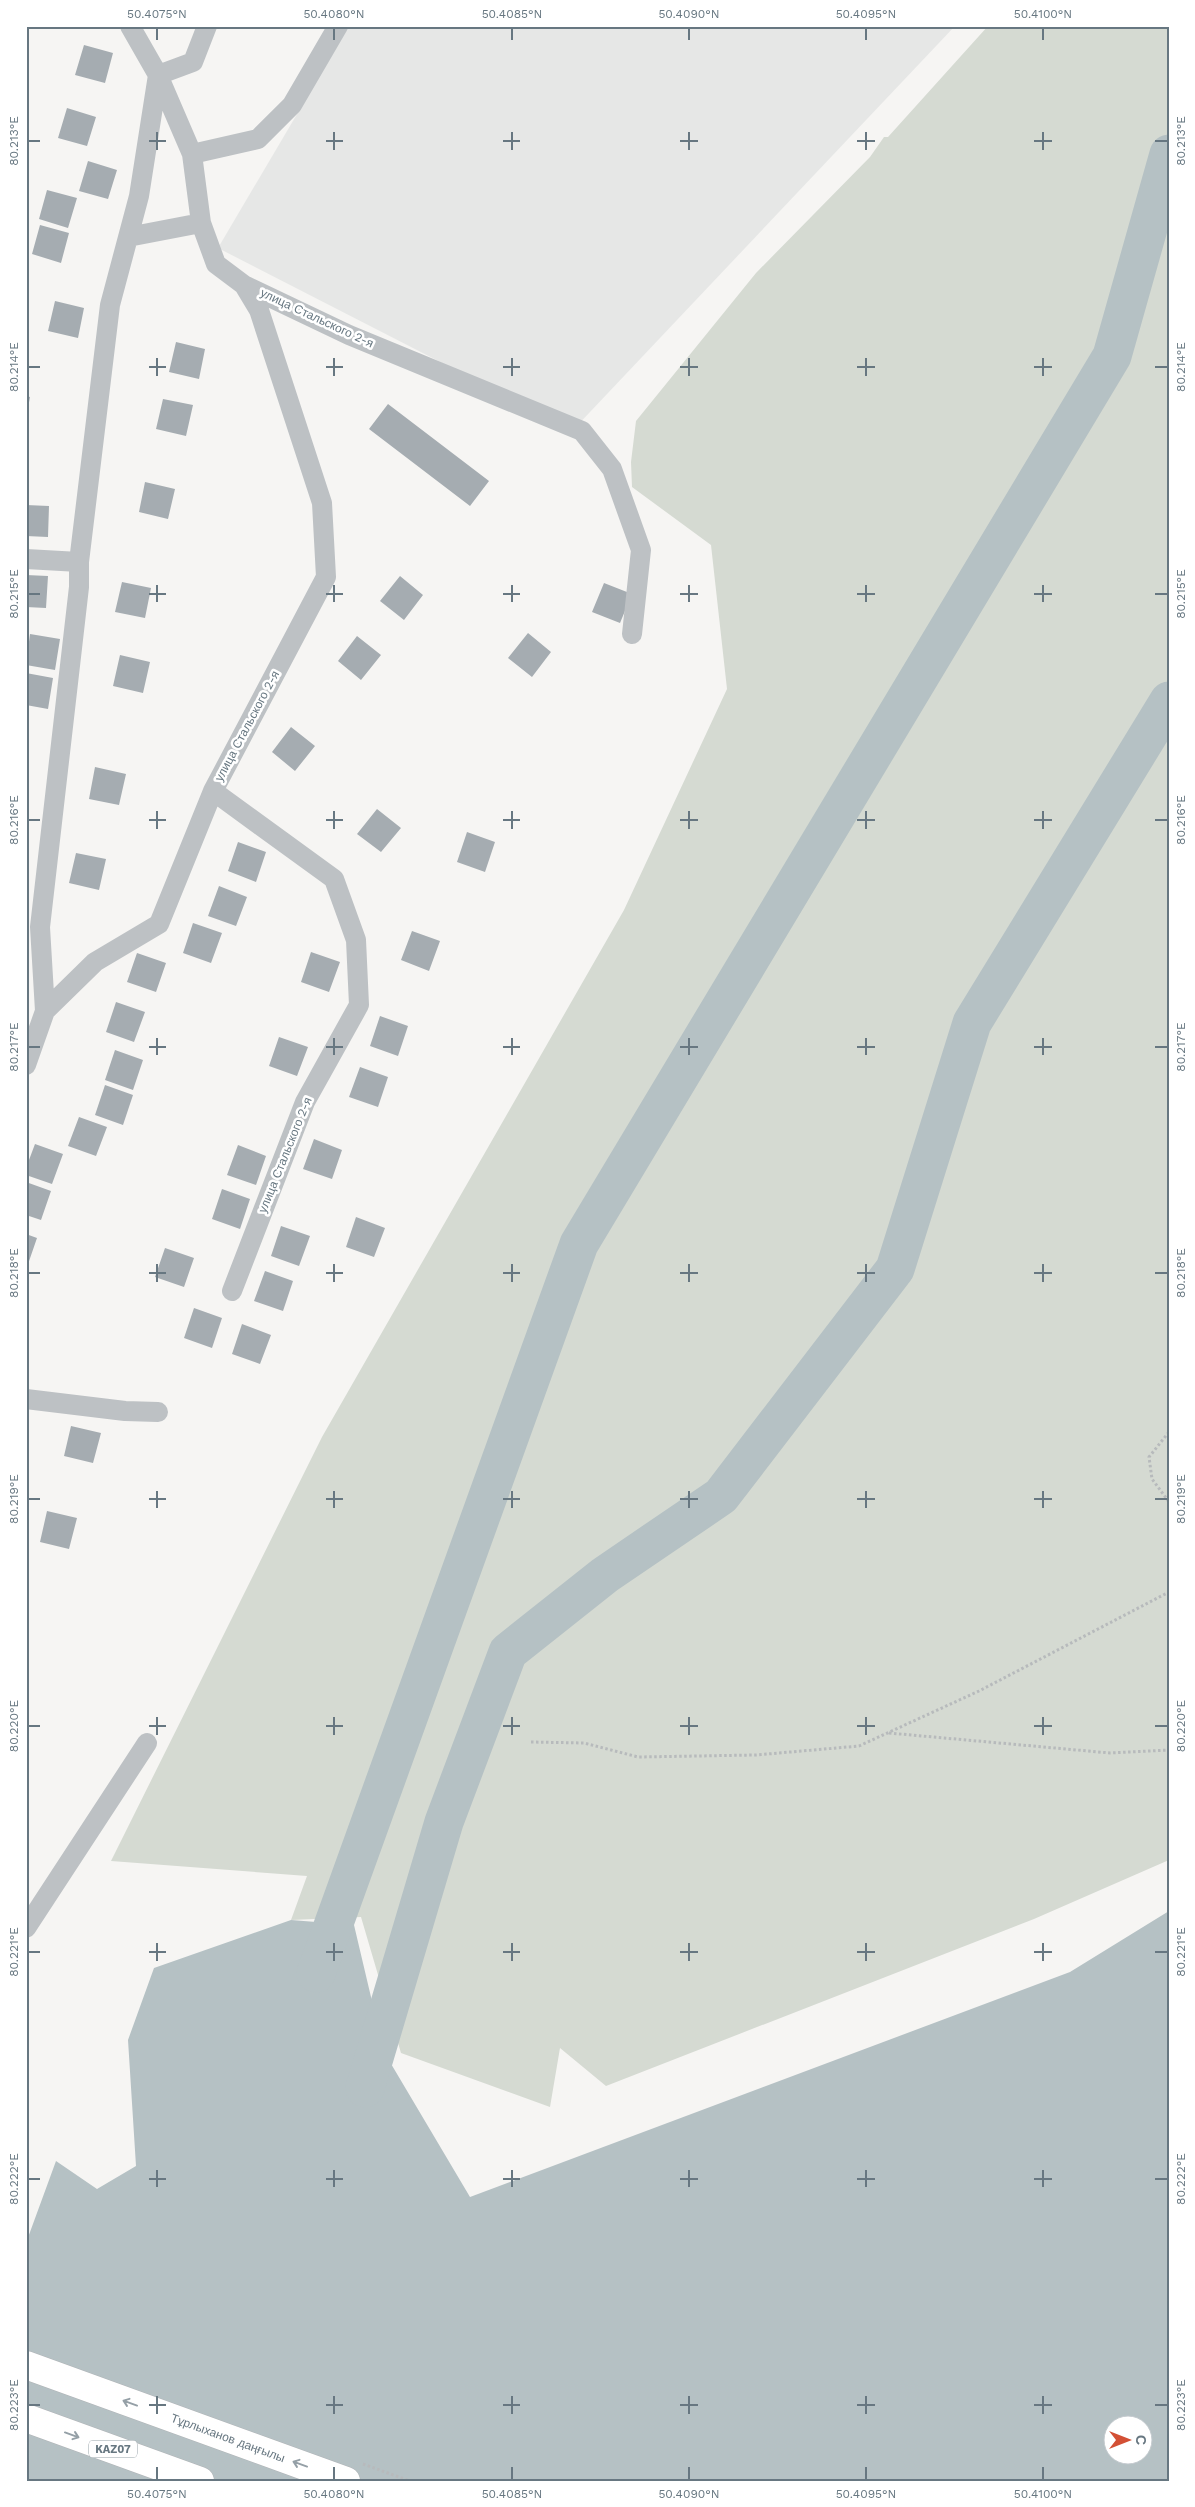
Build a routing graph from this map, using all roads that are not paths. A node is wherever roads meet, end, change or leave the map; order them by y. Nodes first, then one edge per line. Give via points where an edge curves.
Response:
1 (130, 26) edge
2 (338, 26) edge
3 (206, 27) edge
4 (158, 75) junction
5 (192, 154) junction
6 (201, 223) junction
7 (128, 237) junction
8 (244, 285) junction
9 (26, 559) edge
10 (79, 562) junction
11 (632, 634) dead end
12 (213, 791) junction
13 (45, 1011) junction
14 (26, 1065) edge
15 (232, 1291) dead end
16 (26, 1399) edge
17 (158, 1412) dead end
18 (147, 1743) dead end
19 (26, 1928) edge
20 (26, 2365) edge
21 (26, 2418) edge
22 (200, 2481) edge
23 (346, 2481) edge

1 - 4 street
2 - 5 street via 292,105 258,138
3 - 4 street via 193,62
4 - 5 street
4 - 7 street, улица Стальского 2-я via 139,196
5 - 6 street
6 - 7 street
6 - 8 street via 216,264
7 - 10 street, улица Стальского 2-я via 110,305
8 - 11 street, улица Стальского 2-я via 349,335 582,431 612,469 641,550
8 - 12 street, улица Стальского 2-я via 259,310 322,503 326,577
9 - 10 street
10 - 13 street, улица Стальского 2-я via 79,587 40,927
12 - 13 street, улица Стальского 2-я via 159,924 95,962
12 - 15 street, улица Стальского 2-я via 334,879 356,940 358,1005 305,1102
13 - 14 street, улица Стальского 2-я
16 - 17 street
18 - 19 street
23 -> 20 highway, Тұрлыханов даңғылы
21 -> 22 highway, KAZ07

